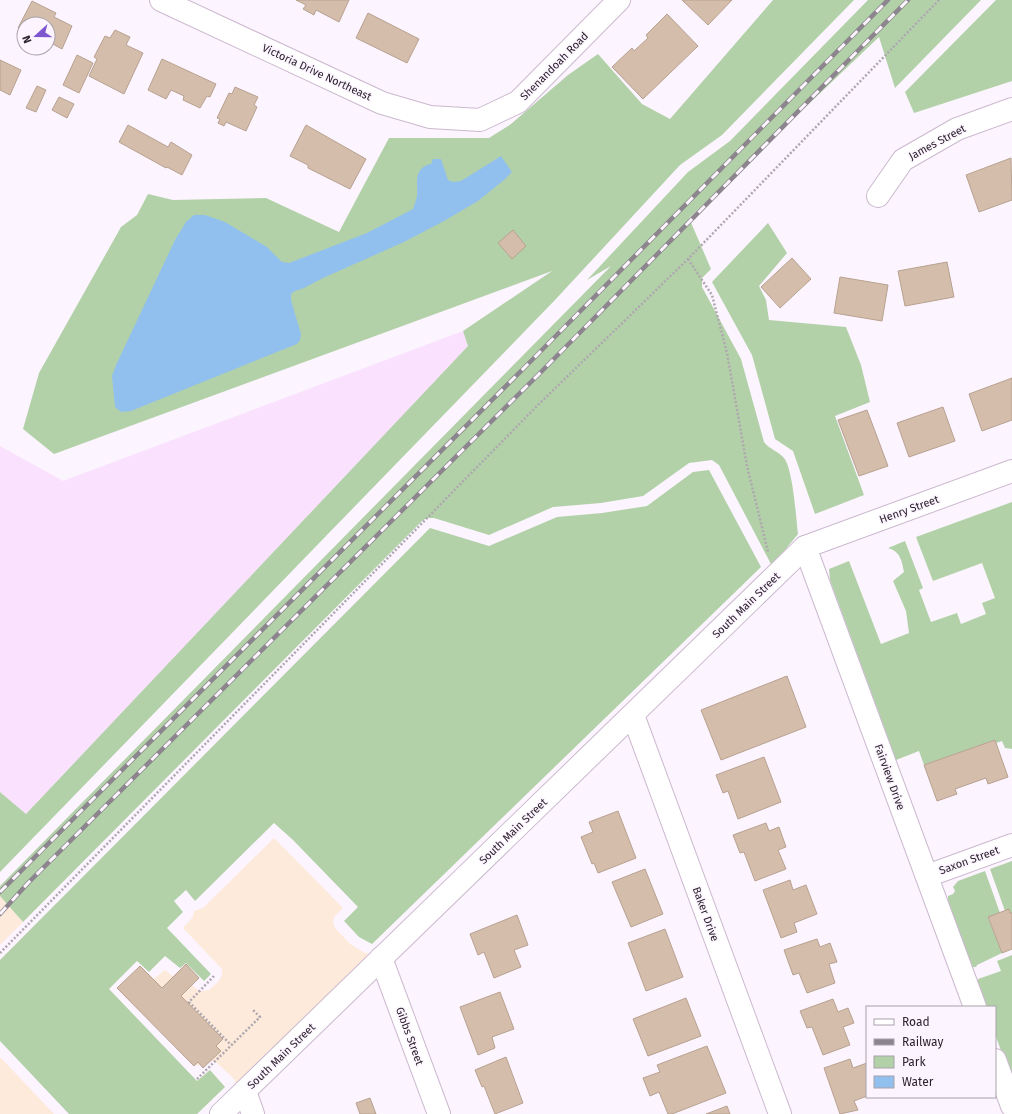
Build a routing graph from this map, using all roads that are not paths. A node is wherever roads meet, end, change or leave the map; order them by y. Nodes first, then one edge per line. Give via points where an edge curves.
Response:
1 (161, 0) edge
2 (619, 0) edge
3 (1012, 108) edge
4 (480, 120) joint
5 (878, 196) dead end
6 (1012, 471) edge
7 (805, 547) junction
8 (632, 715) junction
9 (1012, 844) edge
10 (927, 876) junction
11 (381, 958) junction
12 (975, 1006) edge
13 (996, 1063) edge
14 (245, 1091) junction
15 (1012, 1106) edge
16 (221, 1114) edge
17 (253, 1114) edge
18 (439, 1114) edge
19 (780, 1114) edge

1 - 4 street, Victoria Drive Northeast via 382,103 430,117
2 - 4 street, Shenandoah Road via 518,102
3 - 5 street, James Street via 957,129 903,160
6 - 7 street, Henry Street
7 - 8 street, South Main Street
7 - 10 street, Fairview Drive
8 - 11 street, South Main Street
8 - 19 street, Baker Drive
9 - 10 street, Saxon Street
10 - 12 street, Fairview Drive
11 - 14 street, South Main Street
11 - 18 street, Gibbs Street
13 - 15 street
14 - 16 street, South Main Street
14 - 17 street

